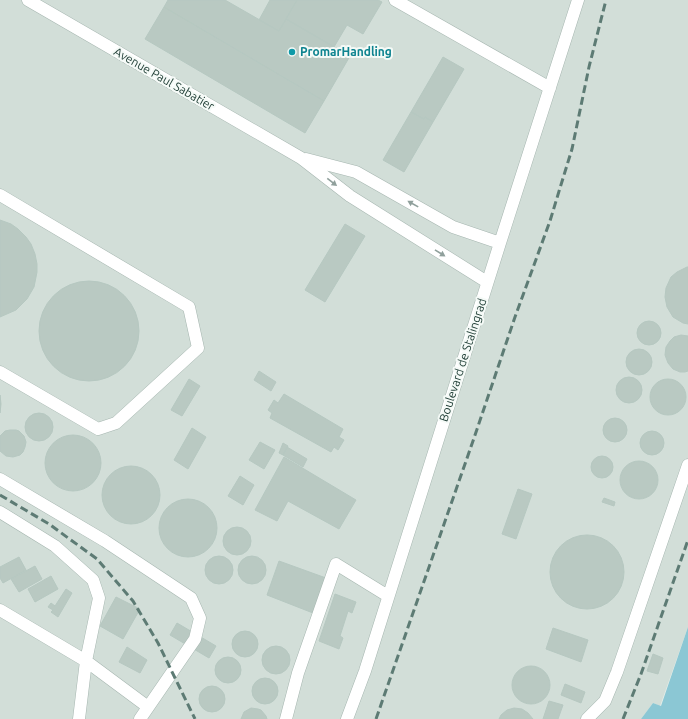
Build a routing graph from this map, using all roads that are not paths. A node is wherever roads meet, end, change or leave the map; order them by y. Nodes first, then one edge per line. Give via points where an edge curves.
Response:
1 (28, 0) edge
2 (396, 0) edge
3 (578, 0) edge
4 (550, 88) junction
5 (301, 158) junction
6 (0, 195) edge
7 (500, 243) junction
8 (487, 282) junction
9 (0, 372) edge
10 (688, 465) edge
11 (0, 479) edge
12 (0, 512) edge
13 (388, 596) junction
14 (0, 610) edge
15 (86, 661) junction
16 (148, 707) junction
17 (79, 719) edge
18 (140, 719) edge
19 (286, 719) edge
20 (347, 719) edge
21 (588, 719) edge

1 - 5 street, Avenue Paul Sabatier
2 - 4 street
3 - 4 street, Boulevard de Stalingrad
4 - 7 street, Boulevard de Stalingrad
7 -> 5 street, Avenue Paul Sabatier via 453,227 356,172
5 -> 8 street, Avenue Paul Sabatier via 350,196
6 - 9 street via 190,307 198,348 116,423 98,429
7 - 8 street, Boulevard de Stalingrad
8 - 13 street, Boulevard de Stalingrad
10 - 21 street via 617,672 605,701
11 - 16 street via 105,541 191,598 200,618 195,639
12 - 15 street via 55,546 93,580 99,598
13 - 19 street via 336,564 298,673
13 - 20 street, Boulevard de Stalingrad
14 - 15 street
15 - 16 street
15 - 17 street
16 - 18 street

